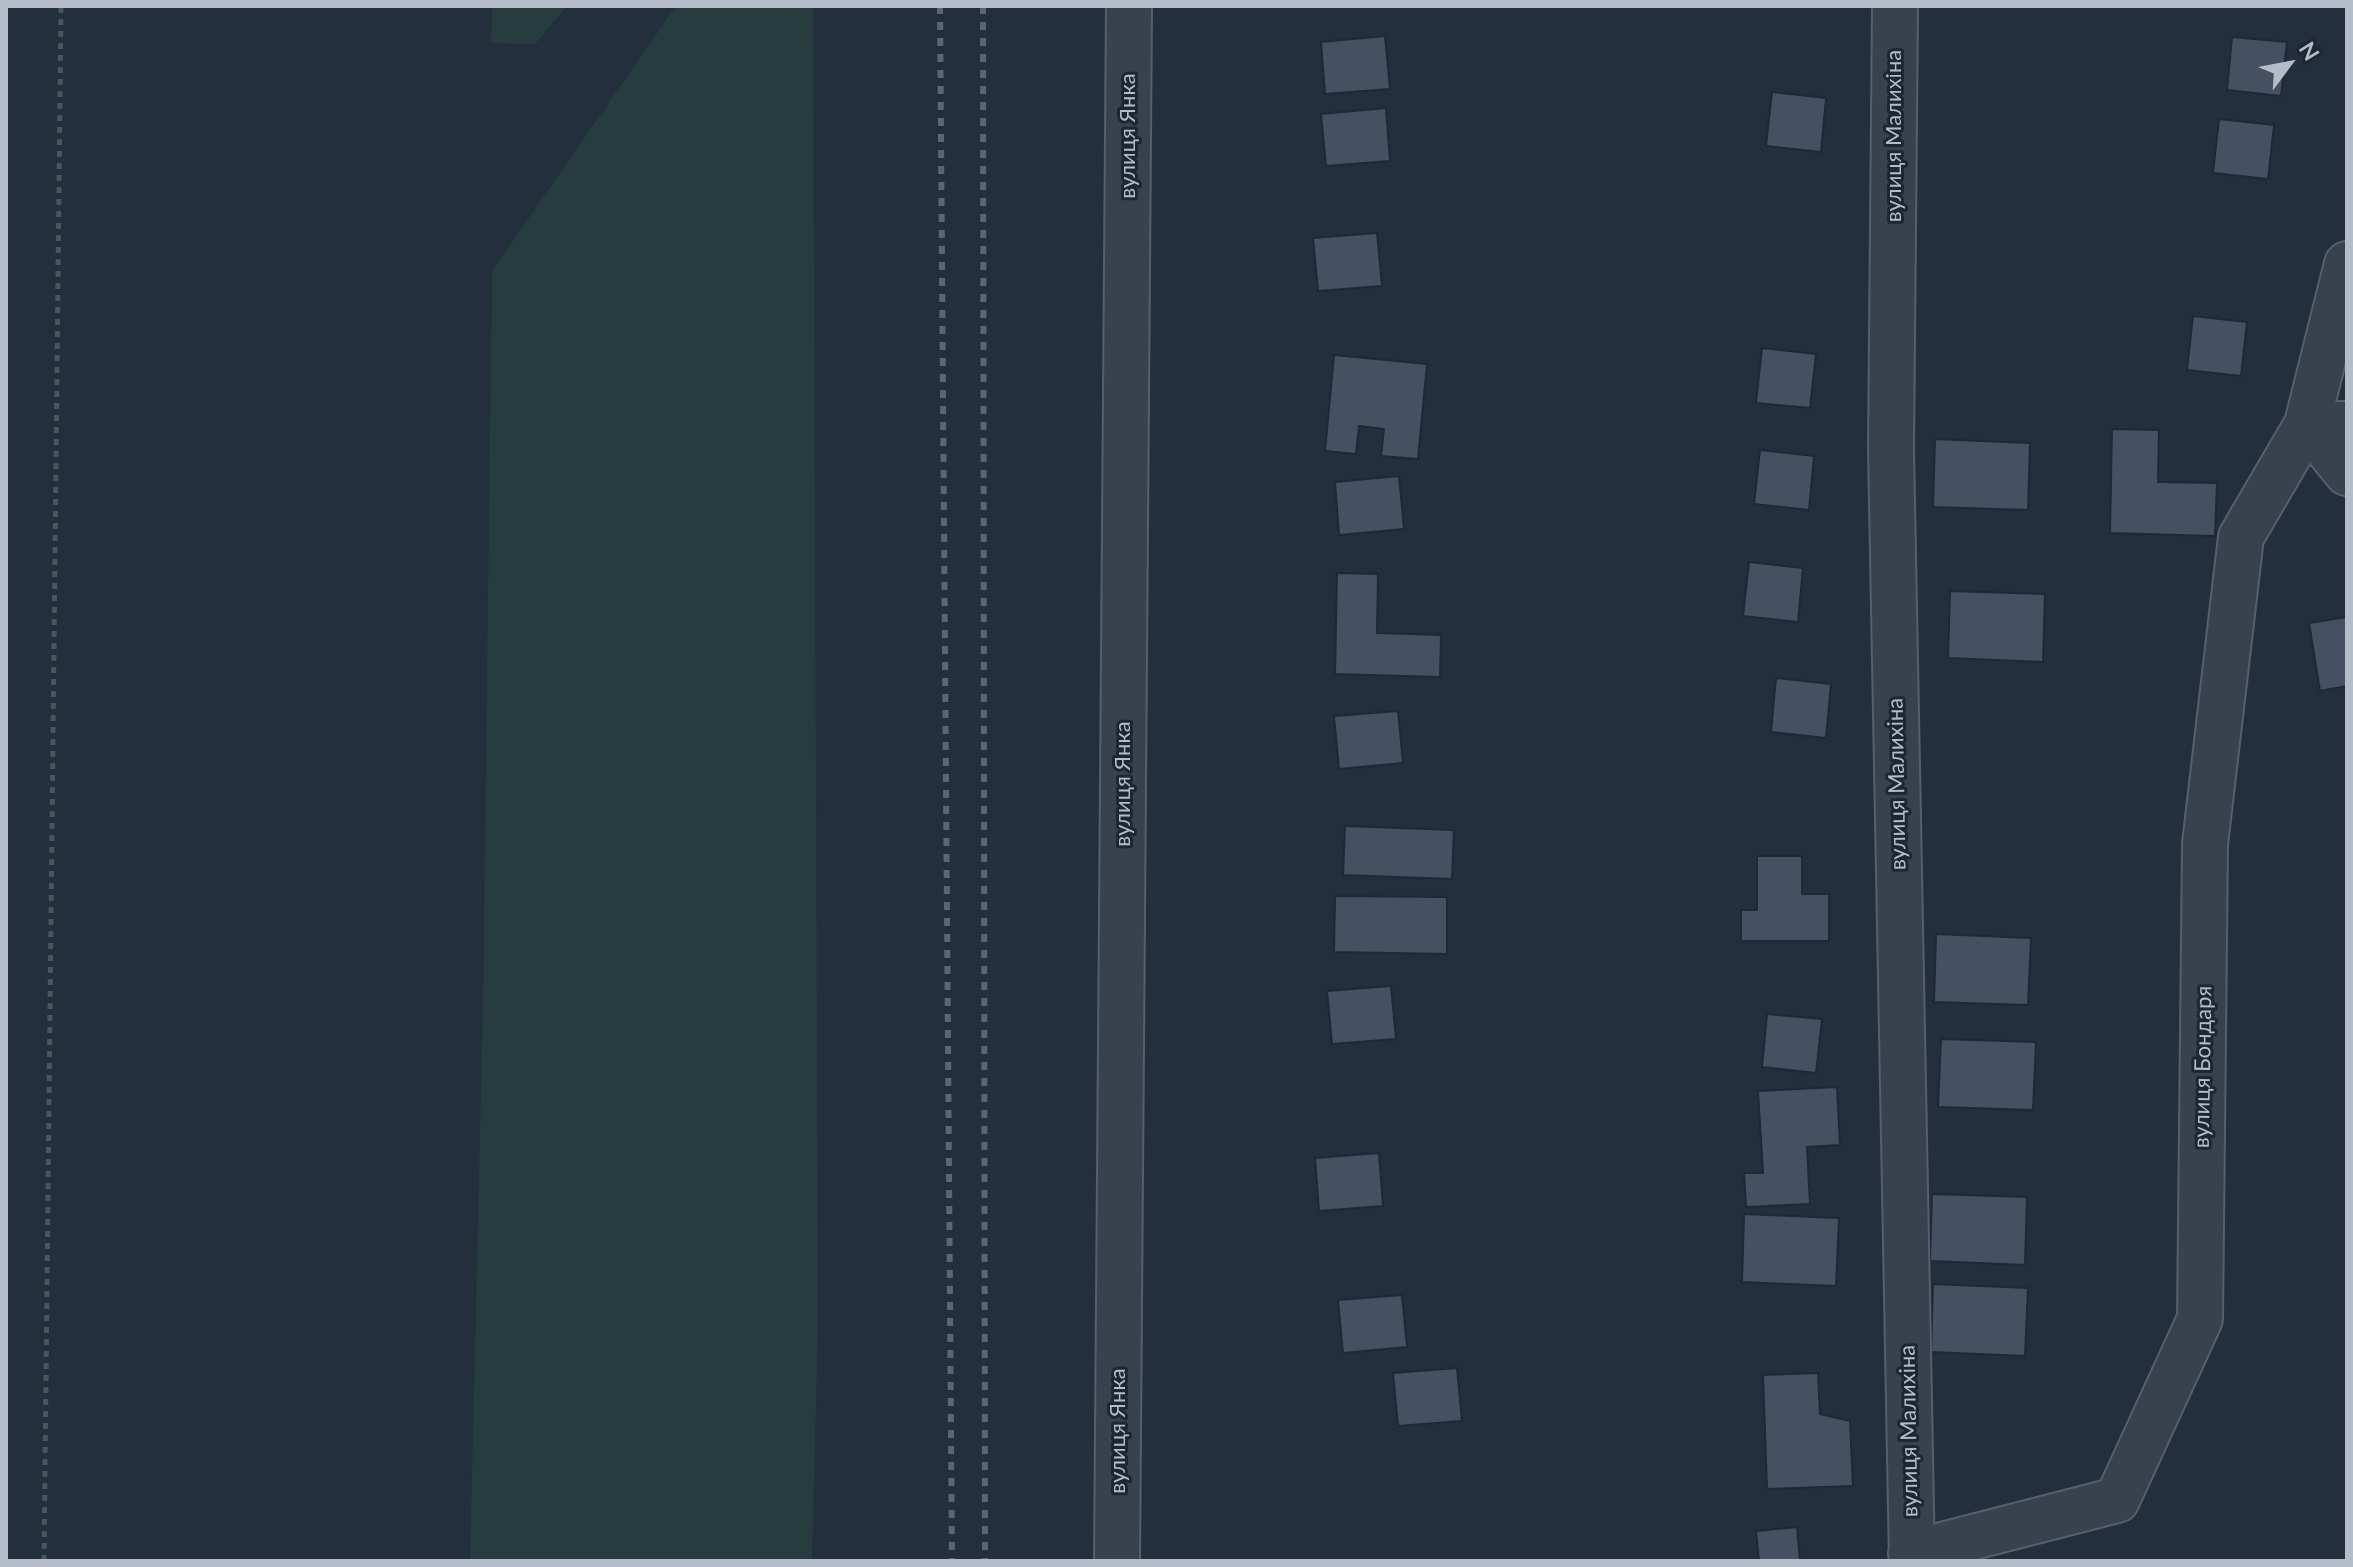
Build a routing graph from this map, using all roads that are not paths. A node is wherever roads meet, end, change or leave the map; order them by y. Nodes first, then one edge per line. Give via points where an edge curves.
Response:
1 (1129, 6) edge
2 (1895, 6) edge
3 (2347, 264) edge
4 (2327, 424) edge
5 (2347, 473) edge
6 (1912, 1557) edge
7 (1117, 1561) edge

1 - 7 street, вулиця Янка
2 - 6 street, вулиця Малихіна via 1891,449
3 - 4 street, вулиця Бондаря
4 - 5 street
4 - 6 street, вулиця Бондаря via 2241,537 2205,844 2200,1319 2117,1500

